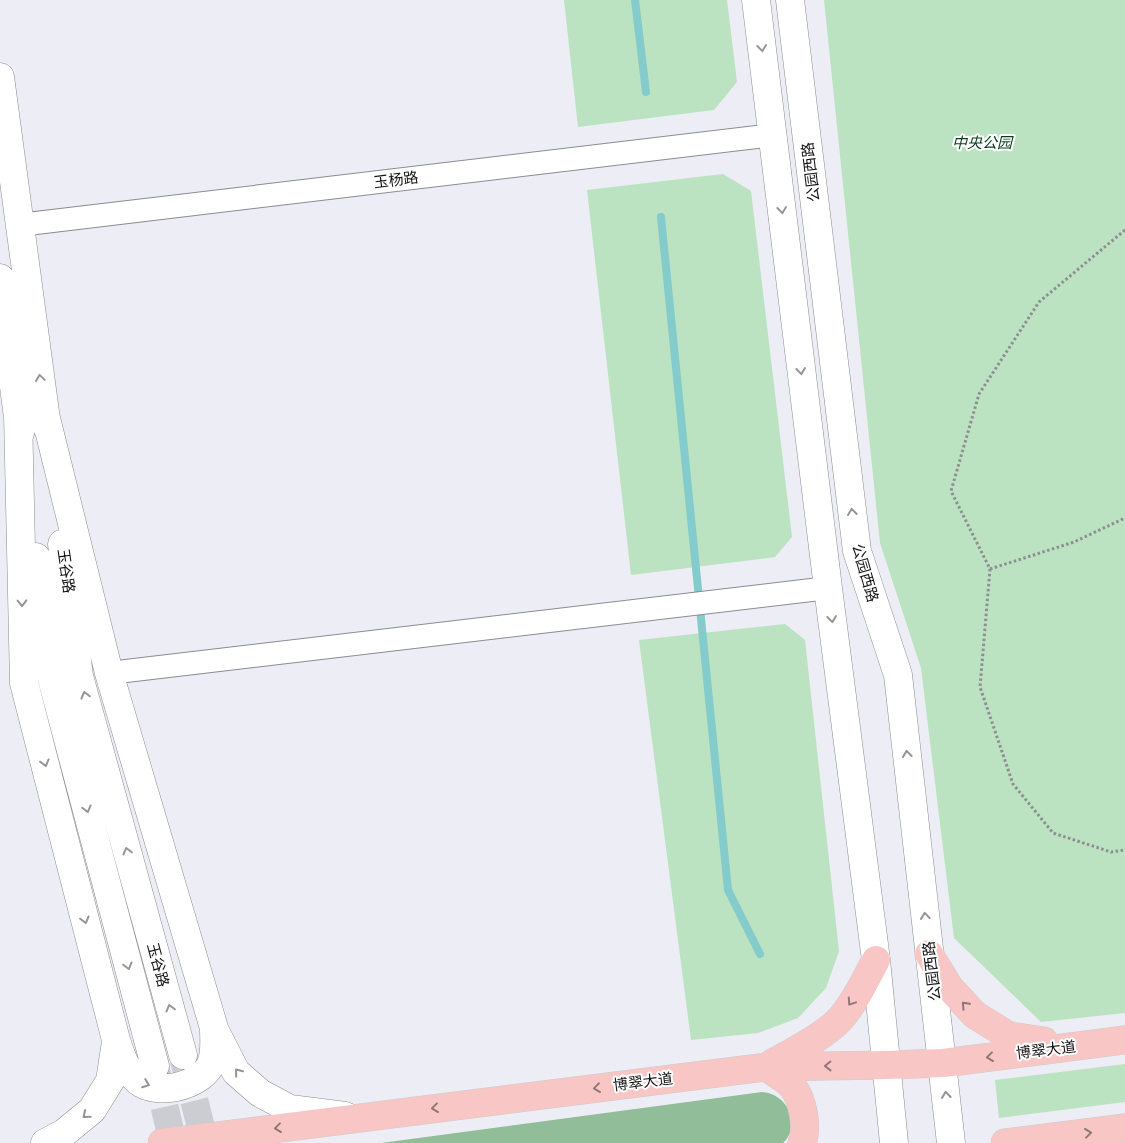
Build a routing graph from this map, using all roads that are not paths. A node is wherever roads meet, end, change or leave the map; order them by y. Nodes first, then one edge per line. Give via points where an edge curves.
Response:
1 (756, 0) edge
2 (790, 0) edge
3 (0, 77) edge
4 (773, 136) junction
5 (19, 225) junction
6 (0, 278) edge
7 (44, 410) junction
8 (18, 414) junction
9 (828, 588) junction
10 (109, 673) junction
11 (12, 684) edge
12 (929, 954) junction
13 (876, 960) junction
14 (214, 1028) junction
15 (116, 1040) junction
16 (1125, 1040) edge
17 (1073, 1046) junction
18 (183, 1055) tunnel mouth
19 (943, 1063) junction
20 (886, 1065) junction
21 (155, 1066) tunnel mouth
22 (766, 1067) junction
23 (361, 1118) junction
24 (1125, 1128) edge
25 (46, 1143) edge
26 (162, 1143) edge
27 (802, 1143) edge
28 (894, 1143) edge
29 (951, 1143) edge
30 (1005, 1143) edge

1 -> 4 street
12 -> 2 street, 公园西路 via 898,675 857,551
3 - 5 street, 玉谷路
4 - 5 street, 玉杨路
4 -> 9 street
7 -> 5 street, 玉谷路
6 - 8 street, 玉谷路
7 - 10 street
18 -> 7 street, 玉谷路 via 80,676
8 -> 11 street
8 -> 21 street, 玉谷路 via 52,679
9 - 10 street
9 -> 13 street
10 - 14 street
11 -> 15 street
17 -> 12 main road via 1009,1036 976,1016 949,987
12 - 19 street, 公园西路
13 - 20 street
13 -> 22 main road via 835,1024
15 -> 14 street via 125,1066 138,1082 156,1088 176,1088 196,1081 210,1067
23 -> 14 street via 290,1108 260,1093 236,1072
15 -> 25 street via 110,1082 92,1110
16 - 17 main road, 博翠大道
17 -> 19 main road, 博翠大道
19 - 20 main road, 博翠大道
29 -> 19 street, 公园西路
20 -> 22 main road, 博翠大道
20 - 28 street
22 -> 23 main road, 博翠大道
22 - 27 main road via 792,1086 804,1111
23 -> 26 main road, 博翠大道
30 -> 24 main road

